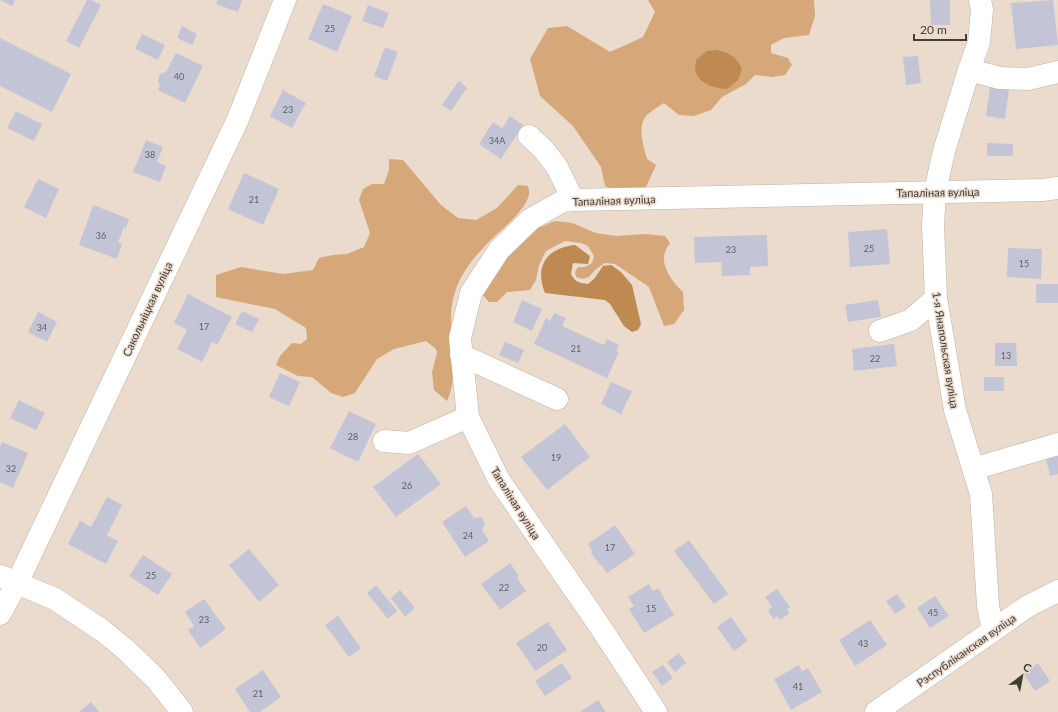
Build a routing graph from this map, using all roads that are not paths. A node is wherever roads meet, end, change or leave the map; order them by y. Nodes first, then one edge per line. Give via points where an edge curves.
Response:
1 (285, 0) edge
2 (980, 0) edge
3 (969, 70) junction
4 (1058, 72) edge
5 (528, 136) dead end
6 (1058, 188) edge
7 (935, 192) junction
8 (573, 200) junction
9 (936, 298) junction
10 (880, 331) dead end
11 (461, 355) junction
12 (557, 399) dead end
13 (468, 417) junction
14 (384, 441) dead end
15 (1058, 444) edge
16 (973, 469) junction
17 (9, 580) edge
18 (1058, 591) edge
19 (0, 614) edge
20 (993, 630) junction
21 (182, 712) edge
22 (656, 712) edge
23 (876, 712) edge

1 - 17 street, Сакольніцкая вуліца via 238,119
2 - 3 street, 1-я Янапольская вуліца via 982,10 979,42
3 - 4 street via 1000,78 1028,79
3 - 7 street, 1-я Янапольская вуліца via 944,151
5 - 8 street via 543,149 557,167
6 - 7 street, Тапаліная вуліца
7 - 8 street, Тапаліная вуліца
7 - 9 street, 1-я Янапольская вуліца via 933,225
8 - 11 street, Тапаліная вуліца via 563,202 531,219 499,250 471,293 460,338
9 - 10 street via 911,320
9 - 16 street, 1-я Янапольская вуліца via 955,410
11 - 12 street
11 - 13 street, Тапаліная вуліца
13 - 14 street via 409,443
13 - 22 street, Тапаліная вуліца via 499,480
15 - 16 street
16 - 20 street, 1-я Янапольская вуліца via 981,494 988,606
17 - 19 street, Сакольніцкая вуліца
17 - 21 street via 55,599 103,631 156,679
18 - 20 street, Рэспубліканская вуліца via 1028,606
20 - 23 street, Рэспубліканская вуліца

